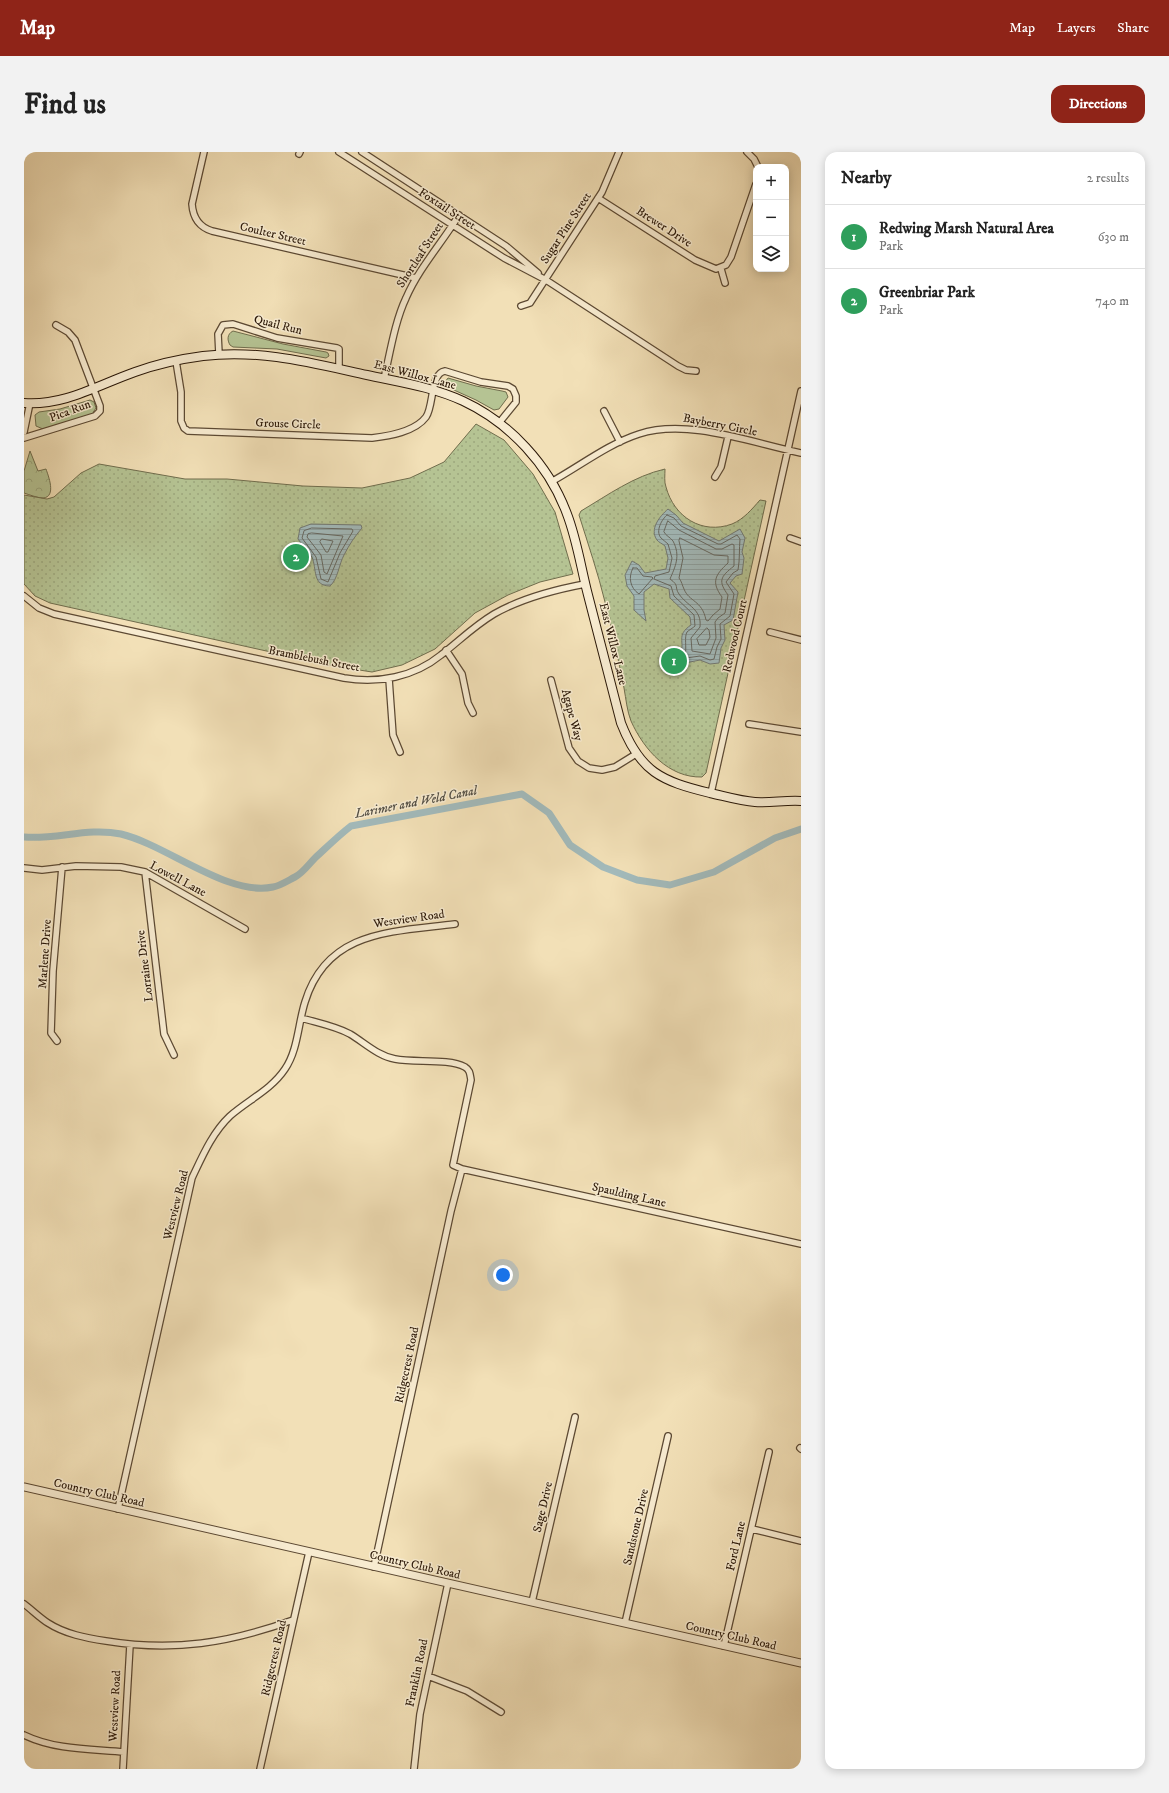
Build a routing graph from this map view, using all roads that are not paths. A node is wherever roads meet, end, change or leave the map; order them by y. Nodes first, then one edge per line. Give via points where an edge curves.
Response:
1 (204, 152) edge
2 (339, 152) edge
3 (362, 152) edge
4 (619, 152) edge
5 (747, 152) edge
6 (756, 164) edge
7 (753, 193) edge
8 (598, 198) junction
9 (459, 215) junction
10 (453, 225) junction
11 (721, 269) junction
12 (416, 278) junction
13 (546, 280) junction
14 (725, 283) dead end
15 (521, 306) dead end
16 (56, 325) dead end
17 (219, 354) junction
18 (176, 361) junction
19 (338, 368) junction
20 (696, 371) dead end
21 (384, 379) junction
22 (94, 388) junction
23 (433, 390) junction
24 (801, 391) edge
25 (27, 403) edge
26 (604, 411) dead end
27 (499, 423) junction
28 (24, 432) edge
29 (728, 437) junction
30 (24, 438) edge
31 (620, 442) junction
32 (788, 451) junction
33 (801, 454) edge
34 (715, 477) dead end
35 (552, 482) junction
36 (790, 538) dead end
37 (801, 542) edge
38 (585, 584) junction
39 (24, 596) edge
40 (770, 632) dead end
41 (801, 640) edge
42 (446, 650) junction
43 (389, 679) junction
44 (551, 680) dead end
45 (473, 713) dead end
46 (749, 724) dead end
47 (801, 732) edge
48 (400, 752) dead end
49 (636, 754) junction
50 (712, 793) junction
51 (801, 801) edge
52 (62, 867) junction
53 (24, 868) edge
54 (145, 872) junction
55 (455, 924) dead end
56 (245, 929) dead end
57 (301, 1018) junction
58 (57, 1041) dead end
59 (174, 1054) dead end
60 (462, 1169) junction
61 (801, 1244) edge
62 (575, 1417) dead end
63 (668, 1436) dead end
64 (769, 1452) dead end
65 (24, 1487) edge
66 (118, 1509) junction
67 (752, 1529) junction
68 (801, 1541) edge
69 (309, 1552) junction
70 (374, 1567) junction
71 (448, 1583) junction
72 (532, 1602) junction
73 (24, 1604) edge
74 (293, 1620) junction
75 (625, 1624) junction
76 (130, 1645) junction
77 (724, 1646) junction
78 (801, 1663) edge
79 (428, 1676) junction
80 (501, 1712) dead end
81 (24, 1736) edge
82 (124, 1752) junction
83 (123, 1769) edge
84 (260, 1769) edge
85 (414, 1769) edge

1 - 12 street, Coulter Street via 192,204 196,220 204,228 212,232
2 - 10 street, Foxtail Street
3 - 9 street, Foxtail Street
4 - 8 street, Sugar Pine Street
5 - 6 street
7 - 11 street via 732,253
8 - 11 street, Brewer Drive via 695,260 711,268
8 - 13 street, Sugar Pine Street
9 - 10 street, Shortleaf Street
9 - 13 street, Foxtail Street via 506,246
10 - 12 street, Shortleaf Street
10 - 13 street, Foxtail Street via 504,258
11 - 14 street
12 - 21 street, Shortleaf Street via 401,310
13 - 15 street, Sugar Pine Street via 530,303
13 - 20 street, Foxtail Street via 678,366
16 - 22 street, Pica Run via 75,340
17 - 18 main road, East Willox Lane
17 - 19 main road, East Willox Lane via 274,355
17 - 19 street, Quail Run via 219,331 223,325 233,324 285,339 337,348 340,352
18 - 22 main road, East Willox Lane via 134,372
18 - 23 street, Grouse Circle via 181,392 181,422 188,431 378,437 410,429 423,421 431,410
19 - 21 main road, East Willox Lane
21 - 23 main road, East Willox Lane
22 - 25 main road, East Willox Lane via 59,400
22 - 30 street, Pica Run via 100,409 97,415
23 - 27 main road, East Willox Lane via 465,402
23 - 27 street via 438,375 445,371 481,382 511,387 516,402
24 - 32 street, Redwood Court
25 - 28 street
26 - 31 street
27 - 35 main road, East Willox Lane via 529,451
29 - 31 street, Bayberry Circle via 694,429 665,428 640,433
29 - 32 street, Bayberry Circle
29 - 34 street via 721,467
31 - 35 street, Bayberry Circle
32 - 33 street, Bayberry Circle
32 - 50 street, Redwood Court
35 - 38 main road, East Willox Lane via 571,525
36 - 37 street
38 - 42 street, Bramblebush Street via 542,593 515,604 478,624
38 - 49 main road, East Willox Lane via 621,723
39 - 43 street, Bramblebush Street via 39,608 54,614 344,678 361,681
40 - 41 street
42 - 43 street, Bramblebush Street via 419,669
42 - 45 street via 462,674 468,703
43 - 48 street via 393,735
44 - 49 street, Agape Way via 569,748 578,761 589,768 607,770
46 - 47 street
49 - 50 main road, East Willox Lane via 651,770 670,782
50 - 51 main road, East Willox Lane via 754,802
52 - 53 street, Lowell Lane via 42,870
52 - 54 street, Lowell Lane via 121,867
52 - 58 street, Marlene Drive via 53,972 51,1033
54 - 56 street, Lowell Lane
54 - 59 street, Lorraine Drive via 164,1034
55 - 57 street, Westview Road via 384,933 354,942 335,956 316,978 308,991
57 - 60 street, Spaulding Lane via 334,1027 381,1055 394,1059 413,1062 437,1061 464,1066 471,1080 453,1166
57 - 66 street, Westview Road via 286,1069 274,1084 230,1117 220,1128 207,1146 192,1178
60 - 61 street, Spaulding Lane
60 - 70 street, Ridgecrest Road via 448,1223
62 - 72 street, Sage Drive
63 - 75 street, Sandstone Drive
64 - 67 street, Ford Lane
65 - 66 street, Country Club Road
66 - 69 street, Country Club Road
67 - 68 street
67 - 77 street, Ford Lane
69 - 70 street, Country Club Road
69 - 74 street, Ridgecrest Road
70 - 71 street, Country Club Road
71 - 72 street, Country Club Road
71 - 79 street, Franklin Road
72 - 75 street, Country Club Road
73 - 76 street via 48,1623 66,1631
74 - 76 street via 262,1631 215,1642 171,1647
74 - 84 street, Ridgecrest Road
75 - 77 street, Country Club Road
76 - 82 street, Westview Road
77 - 78 street, Country Club Road
79 - 80 street via 467,1691
79 - 85 street, Franklin Road via 420,1714
81 - 82 street via 63,1747
82 - 83 street, Westview Road

